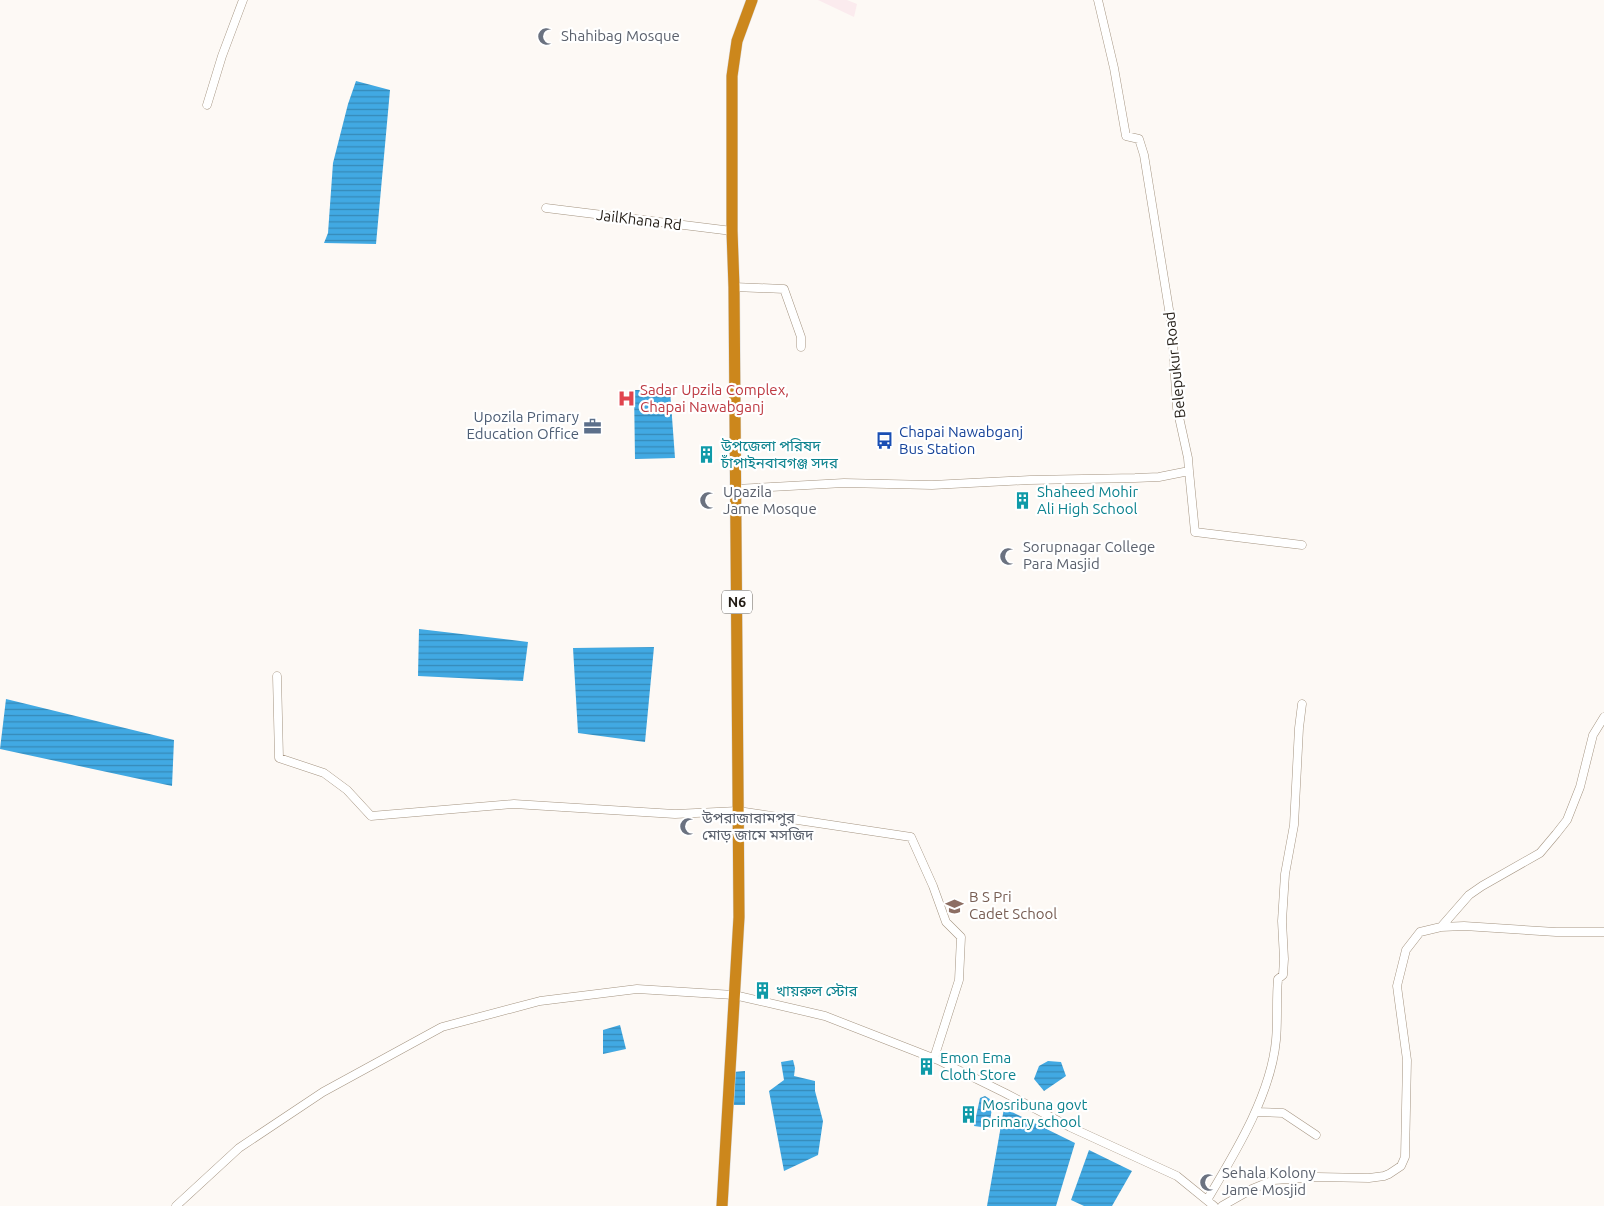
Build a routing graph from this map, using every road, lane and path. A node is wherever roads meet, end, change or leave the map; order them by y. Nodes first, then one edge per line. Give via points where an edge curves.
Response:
1 (243, 0) edge
2 (752, 0) edge
3 (1098, 0) edge
4 (207, 104) dead end
5 (546, 208) dead end
6 (732, 232) junction
7 (734, 288) junction
8 (801, 346) dead end
9 (1189, 471) junction
10 (735, 489) junction
11 (1302, 545) dead end
12 (277, 676) dead end
13 (1302, 704) dead end
14 (1604, 717) edge
15 (738, 811) junction
16 (1441, 927) junction
17 (1604, 932) edge
18 (734, 996) junction
19 (934, 1058) junction
20 (1256, 1112) junction
21 (1316, 1135) dead end
22 (1207, 1200) junction
23 (176, 1206) edge
24 (722, 1206) edge
25 (1214, 1206) edge
26 (1222, 1206) edge

1 - 4 street
2 - 6 highway, N6 via 737,41 732,76
3 - 9 street, Belepukur Road via 1126,136 1139,139 1144,155 1172,328 1177,408
5 - 6 street, JailKhana Rd
6 - 7 highway, N6
7 - 8 street via 784,290 801,337
7 - 10 highway, N6
9 - 10 street via 1135,478 932,485 844,483
9 - 11 street via 1195,532
10 - 15 highway, N6
12 - 15 street via 279,758 324,773 347,790 371,816 514,804 676,814
13 - 20 street via 1294,825 1285,874 1284,959 1276,996 1276,1040 1271,1069
14 - 16 street via 1593,735 1580,787 1567,820 1540,853 1482,886 1460,904
15 - 18 highway, N6 via 739,917
15 - 19 street via 911,837 946,922 961,938 959,980
16 - 17 street
16 - 26 street via 1420,932 1406,950 1397,986 1407,1060 1405,1157 1400,1166 1389,1174 1369,1178 1274,1180
18 - 19 street via 825,1016
18 - 23 street via 636,989 540,1001 442,1027 323,1092 239,1148
18 - 24 highway, N6
19 - 22 street via 1070,1127 1177,1176
20 - 21 street via 1283,1113
20 - 22 street
22 - 25 street

